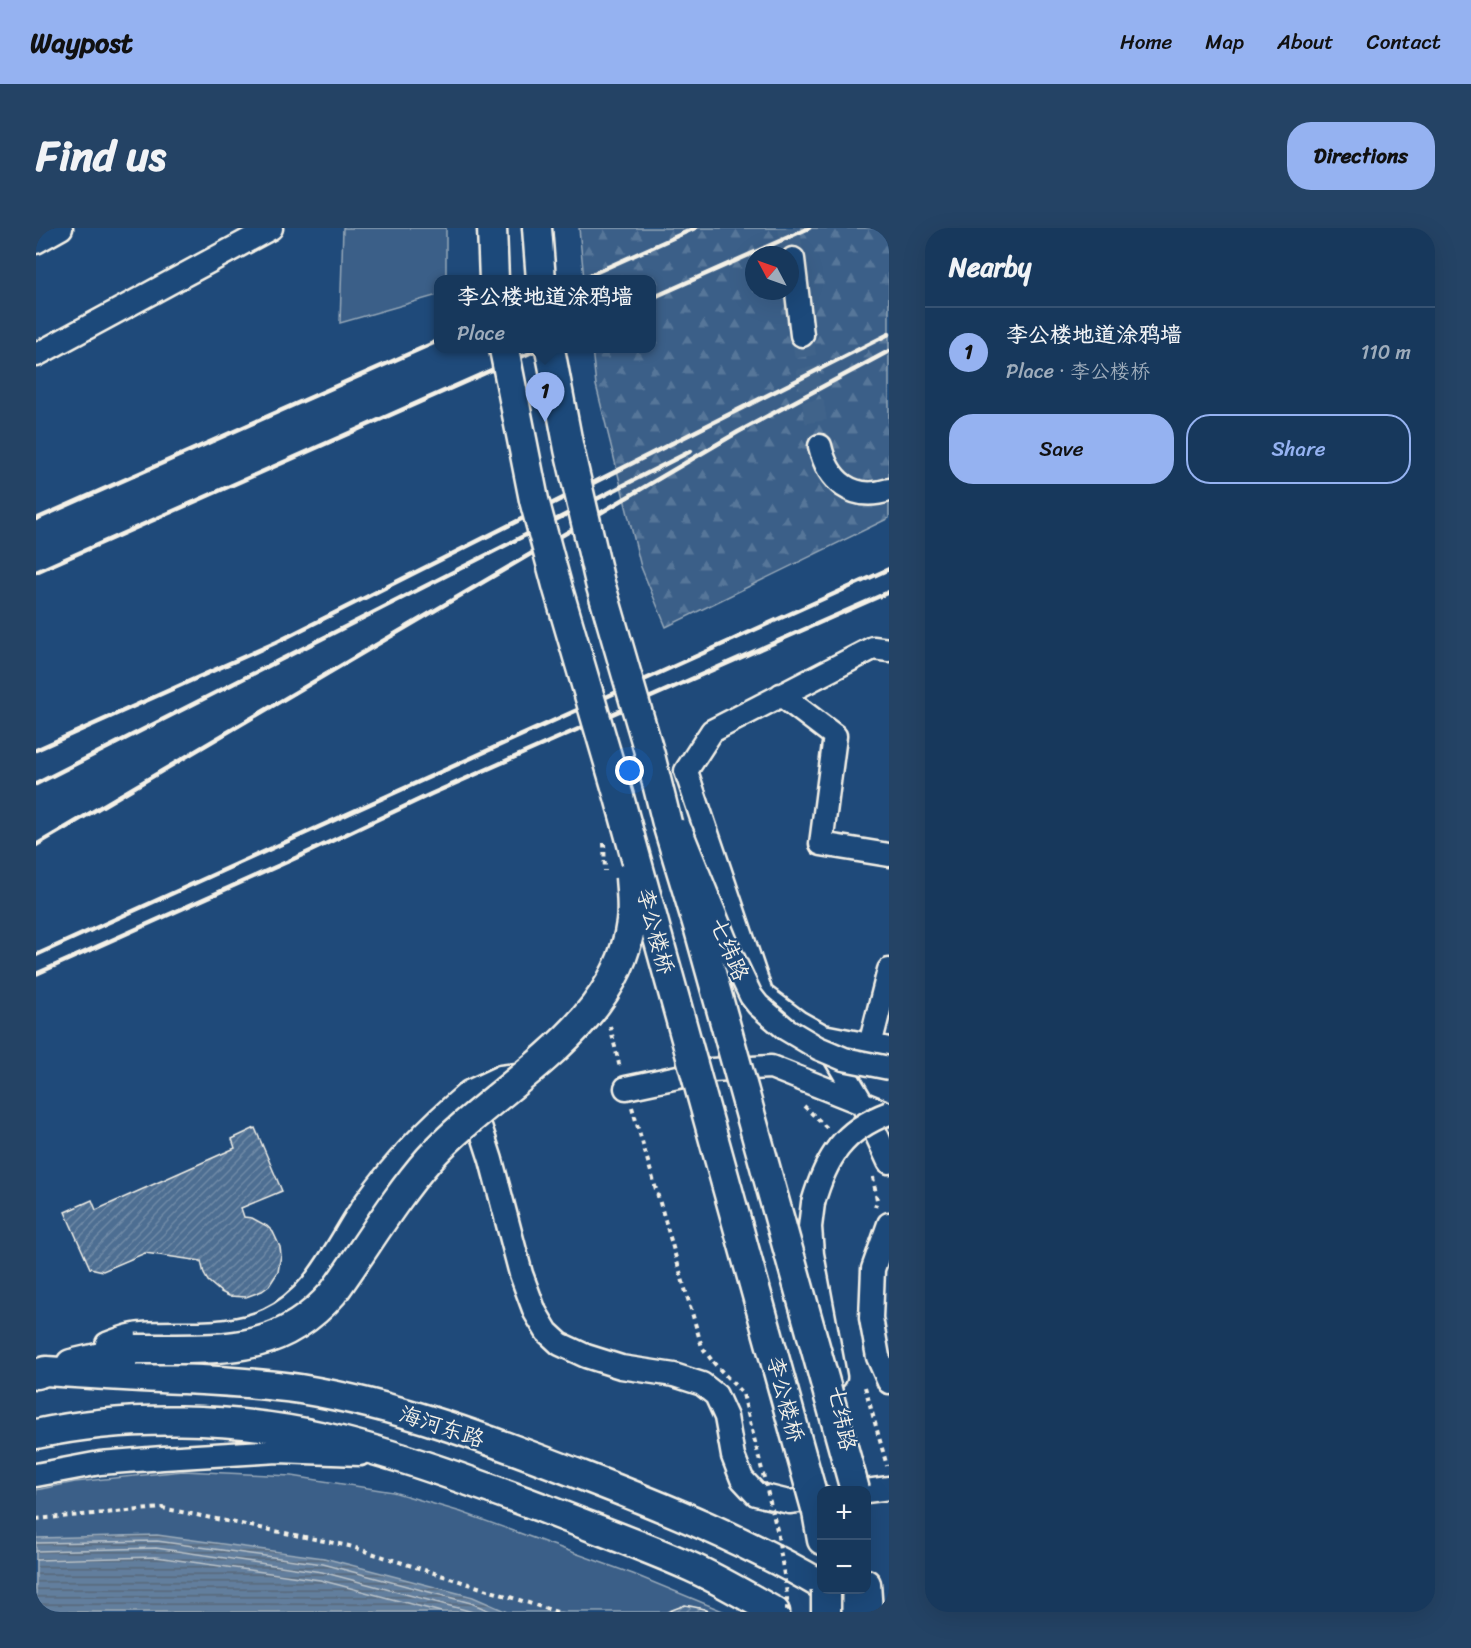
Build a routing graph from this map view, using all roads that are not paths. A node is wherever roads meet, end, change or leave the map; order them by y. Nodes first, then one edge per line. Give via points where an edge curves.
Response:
1 (61, 228) edge
2 (271, 228) edge
3 (492, 228) edge
4 (537, 228) edge
5 (36, 242) edge
6 (494, 275) edge
7 (541, 275) edge
8 (798, 300) edge
9 (802, 335) tunnel mouth
10 (505, 353) edge
11 (551, 353) edge
12 (36, 355) edge
13 (820, 446) tunnel mouth
14 (889, 490) edge
15 (889, 650) edge
16 (781, 695) junction
17 (650, 754) junction
18 (619, 797) junction
19 (889, 855) edge
20 (715, 948) dead end
21 (889, 970) edge
22 (762, 996) junction
23 (823, 1036) junction
24 (880, 1047) edge
25 (889, 1068) edge
26 (524, 1074) dead end
27 (626, 1088) dead end
28 (469, 1092) junction
29 (862, 1103) junction
30 (889, 1114) edge
31 (889, 1162) edge
32 (889, 1224) edge
33 (39, 1372) edge
34 (889, 1381) edge
35 (36, 1434) edge
36 (386, 1455) junction
37 (36, 1475) edge
38 (855, 1486) edge
39 (855, 1486) edge
40 (889, 1488) edge
41 (871, 1490) edge
42 (817, 1498) edge
43 (817, 1505) edge
44 (817, 1582) edge
45 (827, 1594) edge
46 (834, 1594) edge
47 (867, 1594) edge
48 (775, 1612) edge
49 (826, 1612) edge
50 (866, 1612) edge

1 - 5 street
2 - 12 street
3 - 6 main road
4 - 7 main road
8 - 9 street
10 - 18 main road, 李公楼桥, bridge via 534,500
11 - 17 main road, 李公楼桥, bridge via 600,584
13 - 14 street via 833,477 848,489 867,493
15 - 16 street via 873,648
16 - 19 street via 835,736 821,844
16 - 22 street via 712,731 686,771
17 - 25 street, 七纬路, bridge via 751,996 786,1029 818,1048 844,1059
17 - 38 main road, 李公楼桥, bridge
18 - 33 main road, bridge via 631,921 615,974 583,1020 545,1058 464,1124 429,1160 321,1307 274,1337 240,1347 136,1348
18 - 42 main road, 李公楼桥, bridge
20 - 22 street
21 - 24 street
22 - 23 street
23 - 24 street
23 - 29 street
26 - 28 street via 501,1077
27 - 29 street via 711,1070 771,1067
28 - 33 street via 408,1148 365,1204 308,1291 290,1307 269,1320 231,1330 140,1334
28 - 43 street via 521,1274 547,1332 560,1344 586,1356 702,1384 716,1395 726,1417 742,1479 756,1494
29 - 30 street
29 - 31 street
30 - 39 street, 七纬路, bridge via 859,1128 834,1152 821,1175 810,1227
32 - 34 street via 873,1269 871,1318 878,1357
33 - 44 main road, 海河东路 via 297,1389 409,1414 520,1451 623,1492 736,1539
35 - 36 main road, 海河东路 via 135,1422 232,1424 324,1437
36 - 37 street via 278,1451 186,1456 100,1463
36 - 48 main road, 海河东路 via 627,1541 693,1568
40 - 41 street
45 - 49 main road, bridge
46 - 50 main road
47 - 50 main road

